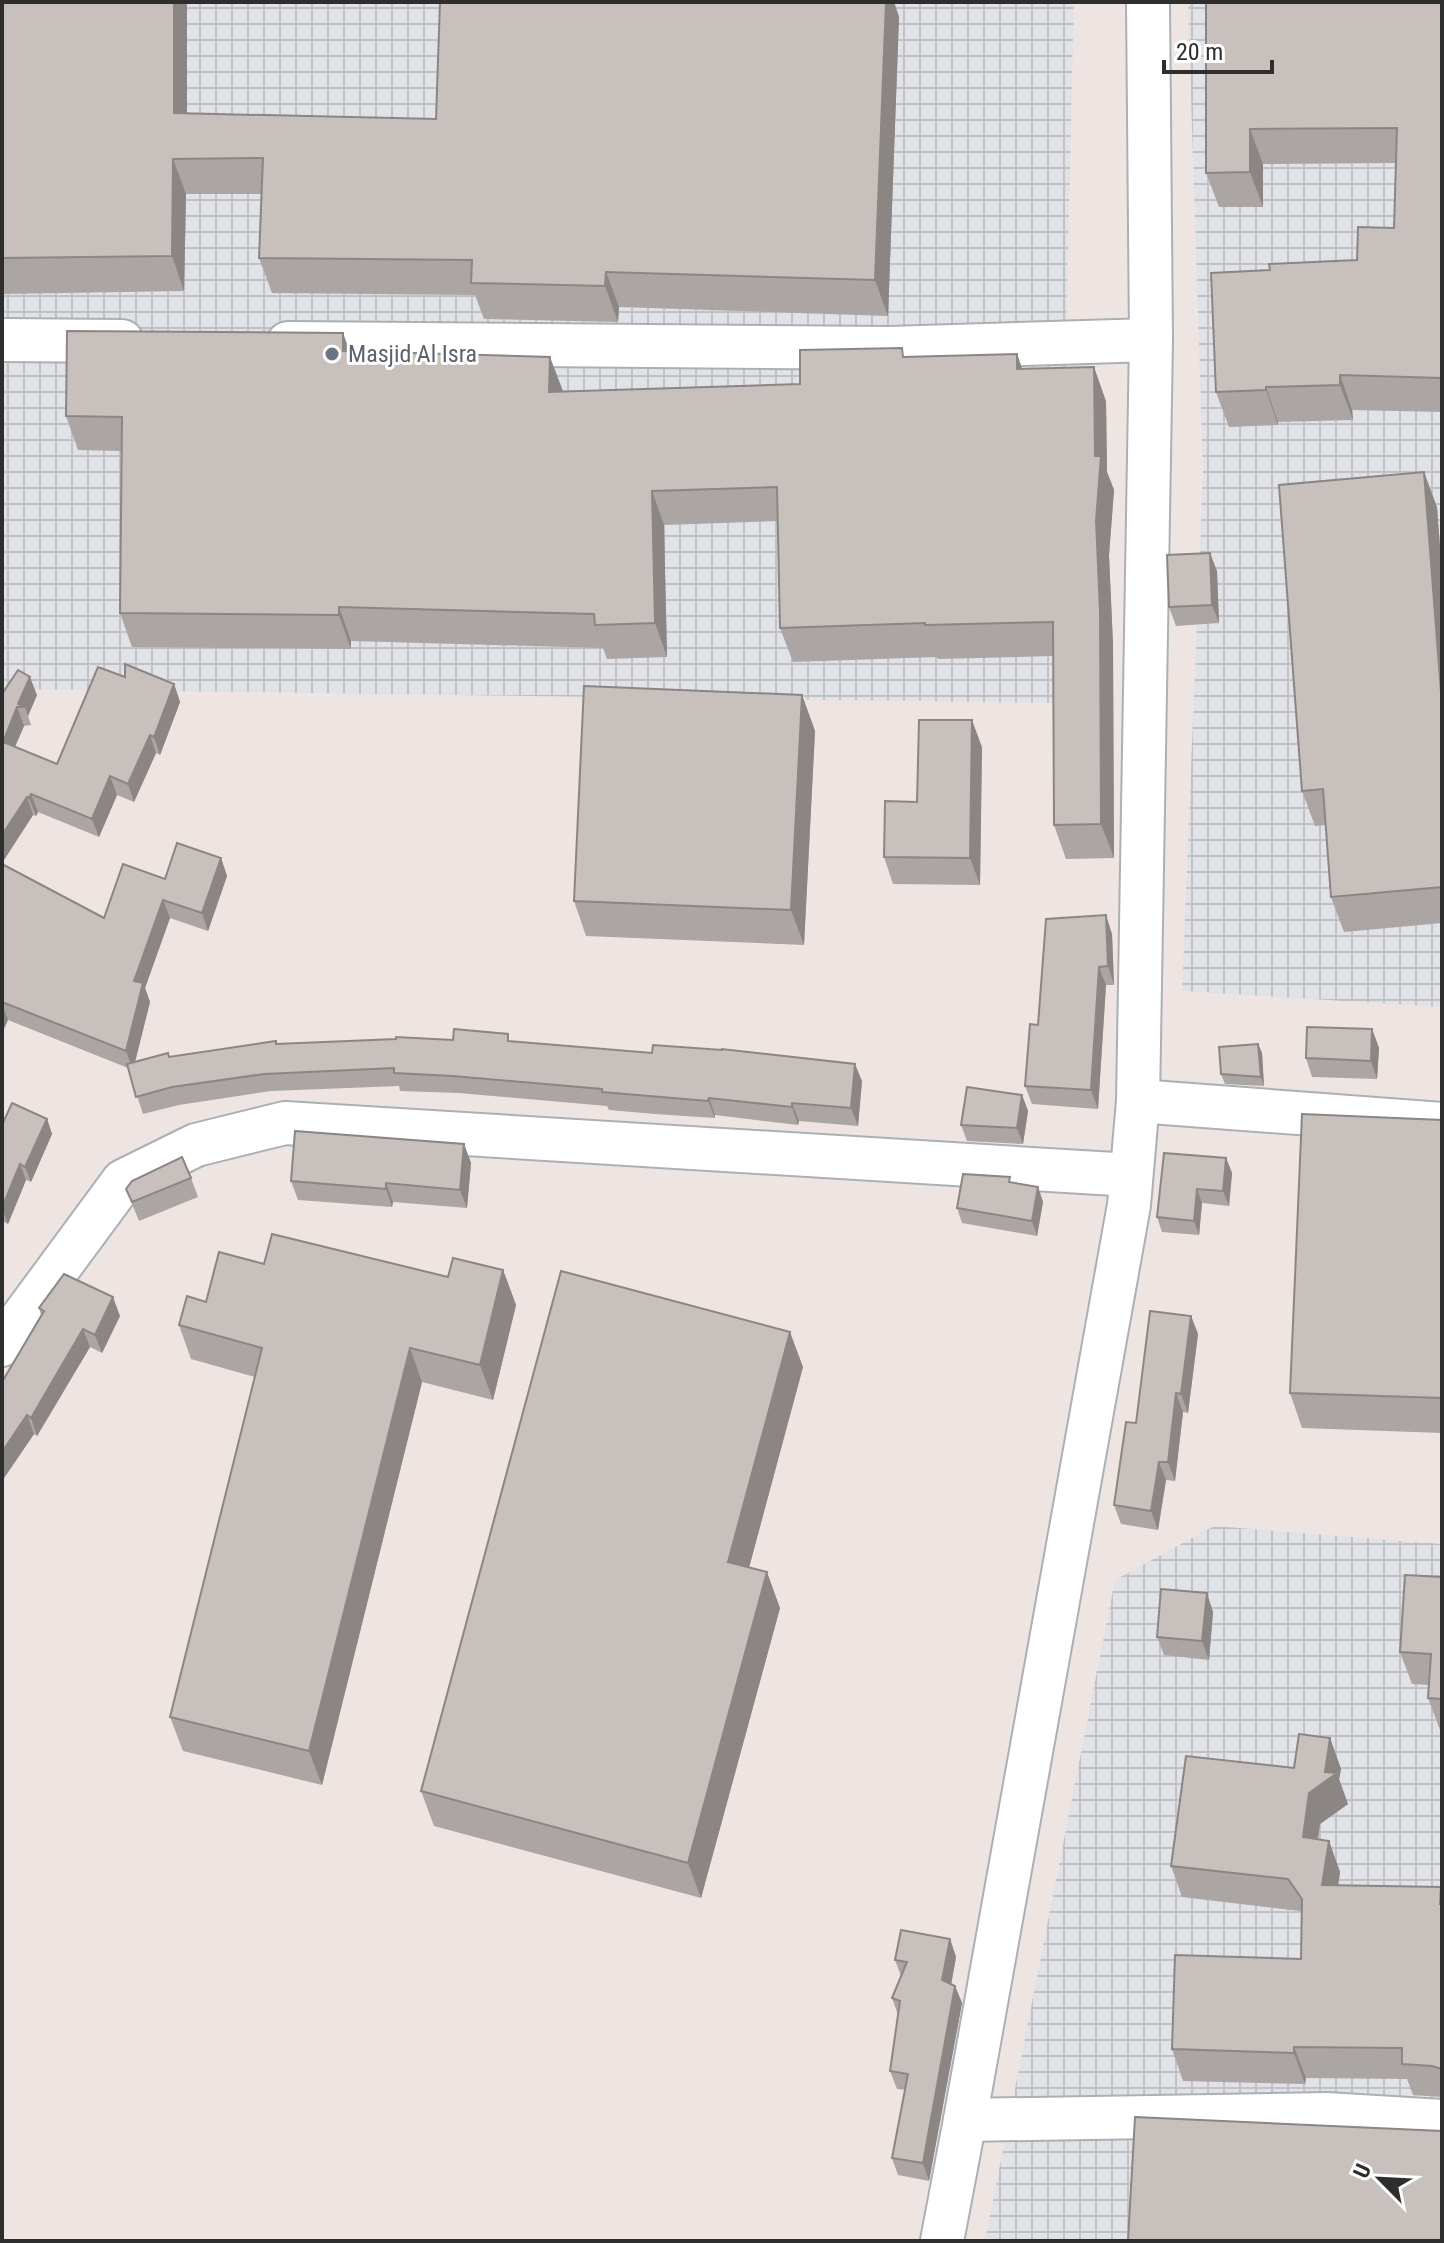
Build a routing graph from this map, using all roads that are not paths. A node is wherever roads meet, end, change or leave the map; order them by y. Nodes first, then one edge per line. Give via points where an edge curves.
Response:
1 (1148, 2) edge
2 (2, 340) edge
3 (1151, 340) junction
4 (160, 342) edge
5 (255, 343) edge
6 (1138, 1101) junction
7 (1442, 1124) edge
8 (1131, 1175) junction
9 (2, 1345) edge
10 (965, 2120) junction
11 (1442, 2121) edge
12 (942, 2241) edge

1 - 3 street
2 - 4 street
3 - 5 street via 889,348
3 - 6 street
6 - 7 street
6 - 8 street
8 - 9 street via 285,1123 196,1145 123,1181
8 - 10 street
10 - 11 street via 1326,2114
10 - 12 street

